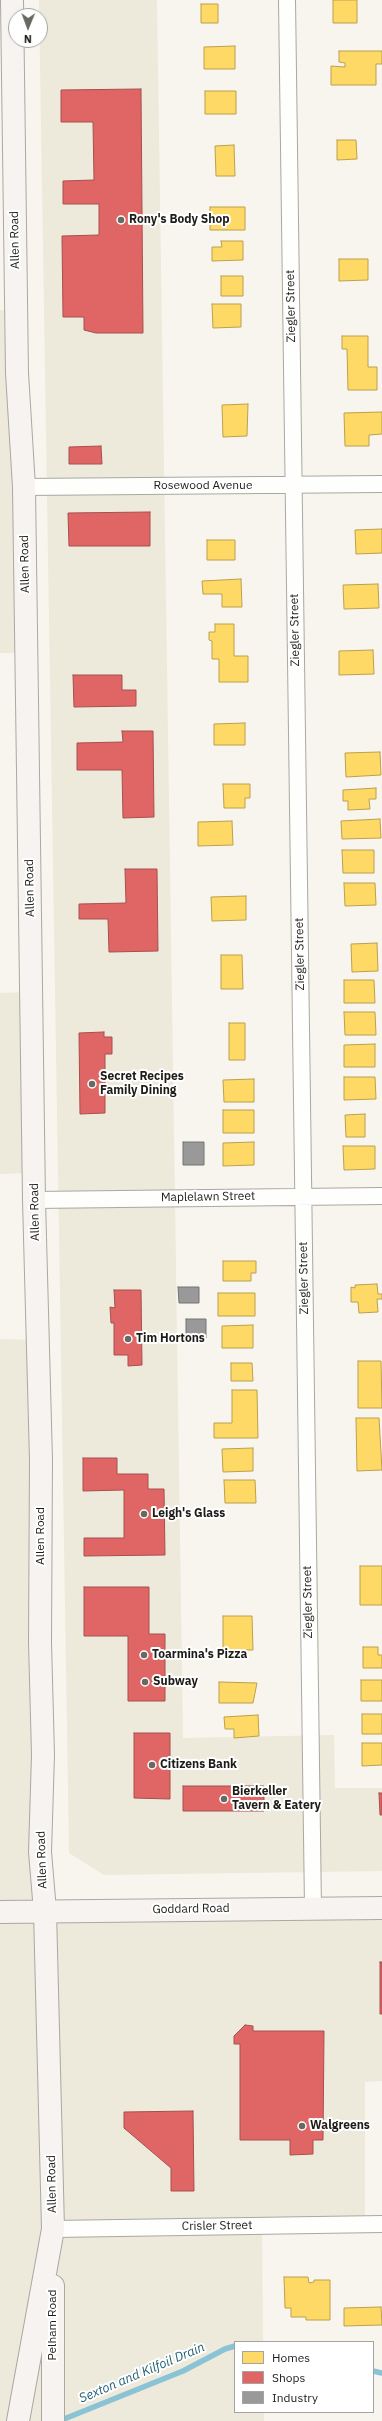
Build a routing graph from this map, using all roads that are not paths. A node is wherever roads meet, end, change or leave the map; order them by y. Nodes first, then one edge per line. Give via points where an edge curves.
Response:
1 (12, 0) edge
2 (287, 0) edge
3 (7, 80) edge
4 (382, 484) edge
5 (294, 486) junction
6 (24, 487) junction
7 (303, 1196) junction
8 (382, 1196) edge
9 (34, 1200) junction
10 (313, 1908) junction
11 (382, 1908) edge
12 (45, 1911) junction
13 (0, 1912) edge
14 (382, 2224) edge
15 (52, 2229) junction
16 (19, 2412) edge
17 (53, 2421) edge

1 - 3 main road, Allen Road
2 - 5 street, Ziegler Street
3 - 6 main road, Allen Road via 17,373
4 - 5 street, Rosewood Avenue
5 - 6 street, Rosewood Avenue
5 - 7 street, Ziegler Street
6 - 9 main road, Allen Road
7 - 8 street, Maplelawn Street
7 - 9 street, Maplelawn Street
7 - 10 street, Ziegler Street
9 - 12 main road, Allen Road via 41,1460 40,1642 43,1724 40,1852
10 - 11 main road, Goddard Road
10 - 12 main road, Goddard Road
12 - 13 main road, Goddard Road
12 - 15 main road, Allen Road
14 - 15 street, Crisler Street
15 - 16 main road, Allen Road
15 - 17 main road, Pelham Road

